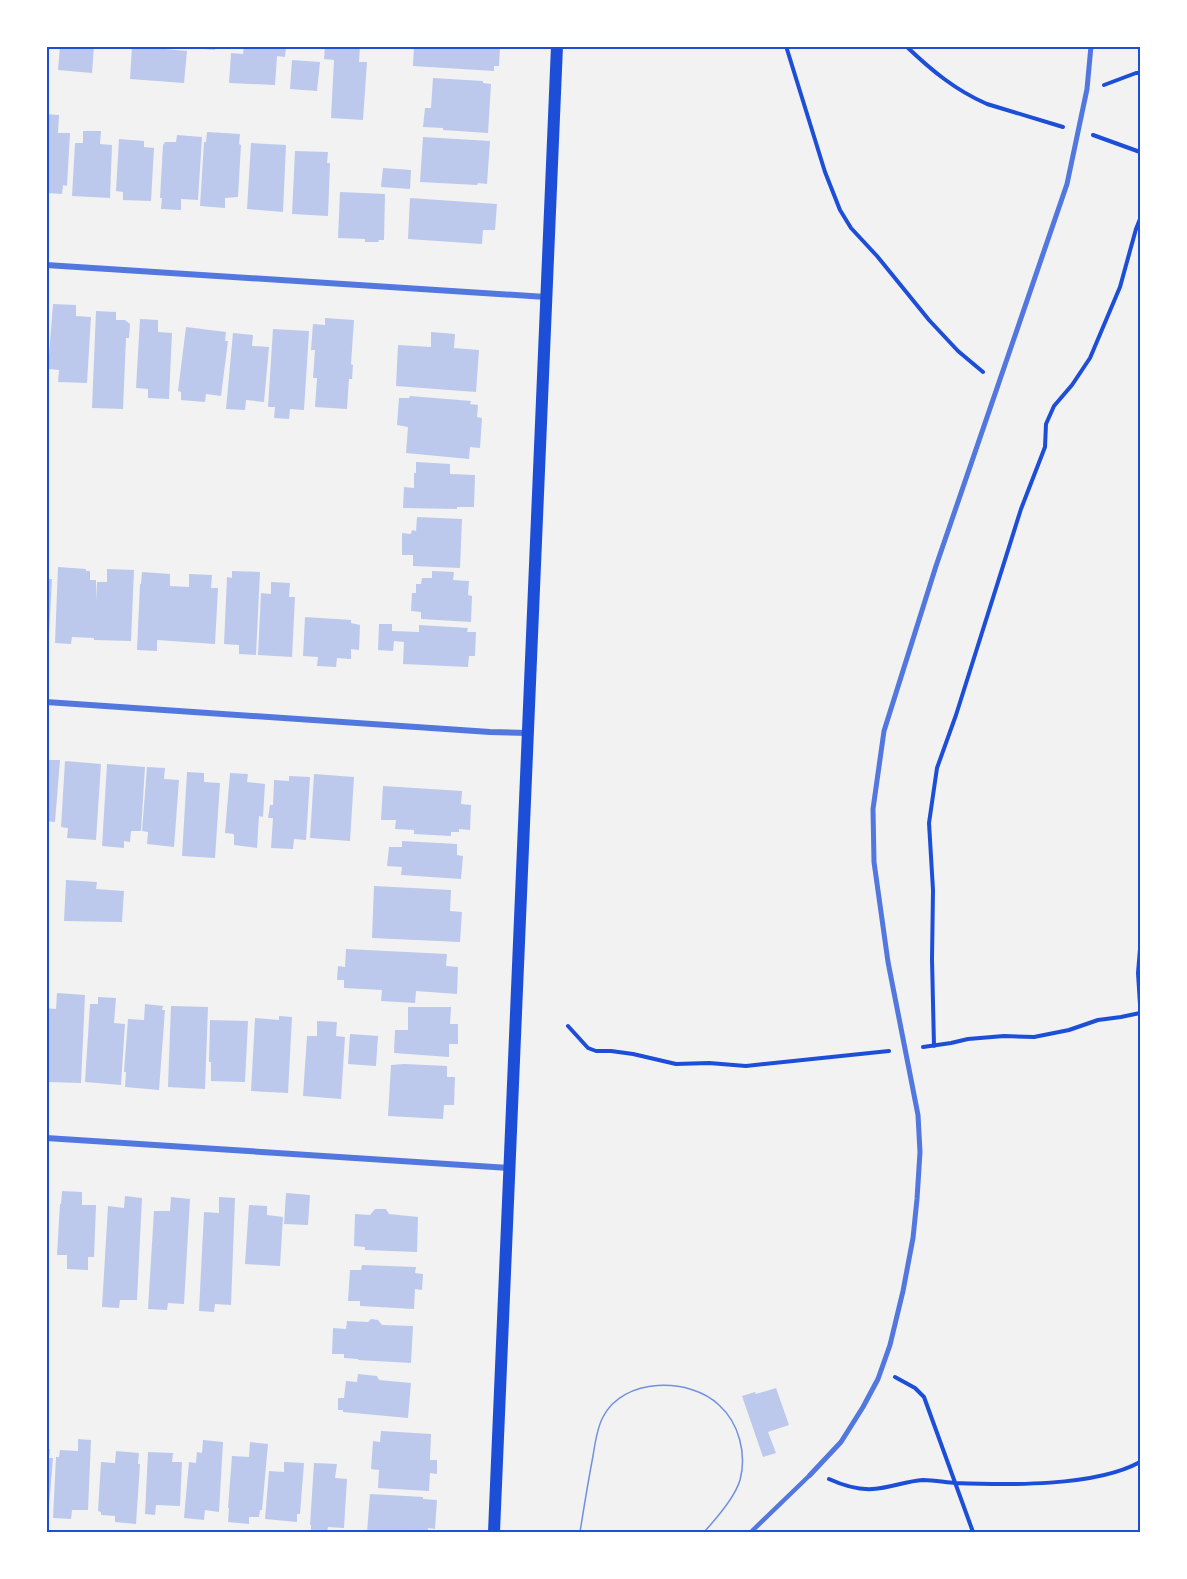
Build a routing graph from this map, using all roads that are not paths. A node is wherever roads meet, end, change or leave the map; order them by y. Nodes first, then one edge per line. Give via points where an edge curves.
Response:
1 (557, 46) edge
2 (1091, 46) edge
3 (46, 265) edge
4 (546, 297) junction
5 (46, 702) edge
6 (528, 733) junction
7 (46, 1138) edge
8 (509, 1168) junction
9 (812, 1474) joint
10 (494, 1533) edge
11 (751, 1533) edge

1 - 4 main road
2 - 9 street via 1087,89 1067,184 936,566 884,731 873,809 874,862 888,962 918,1114 917,1199 903,1291 878,1379 841,1442
3 - 4 street
4 - 6 main road
5 - 6 street
6 - 8 main road
7 - 8 street
8 - 10 main road
9 - 11 lane

